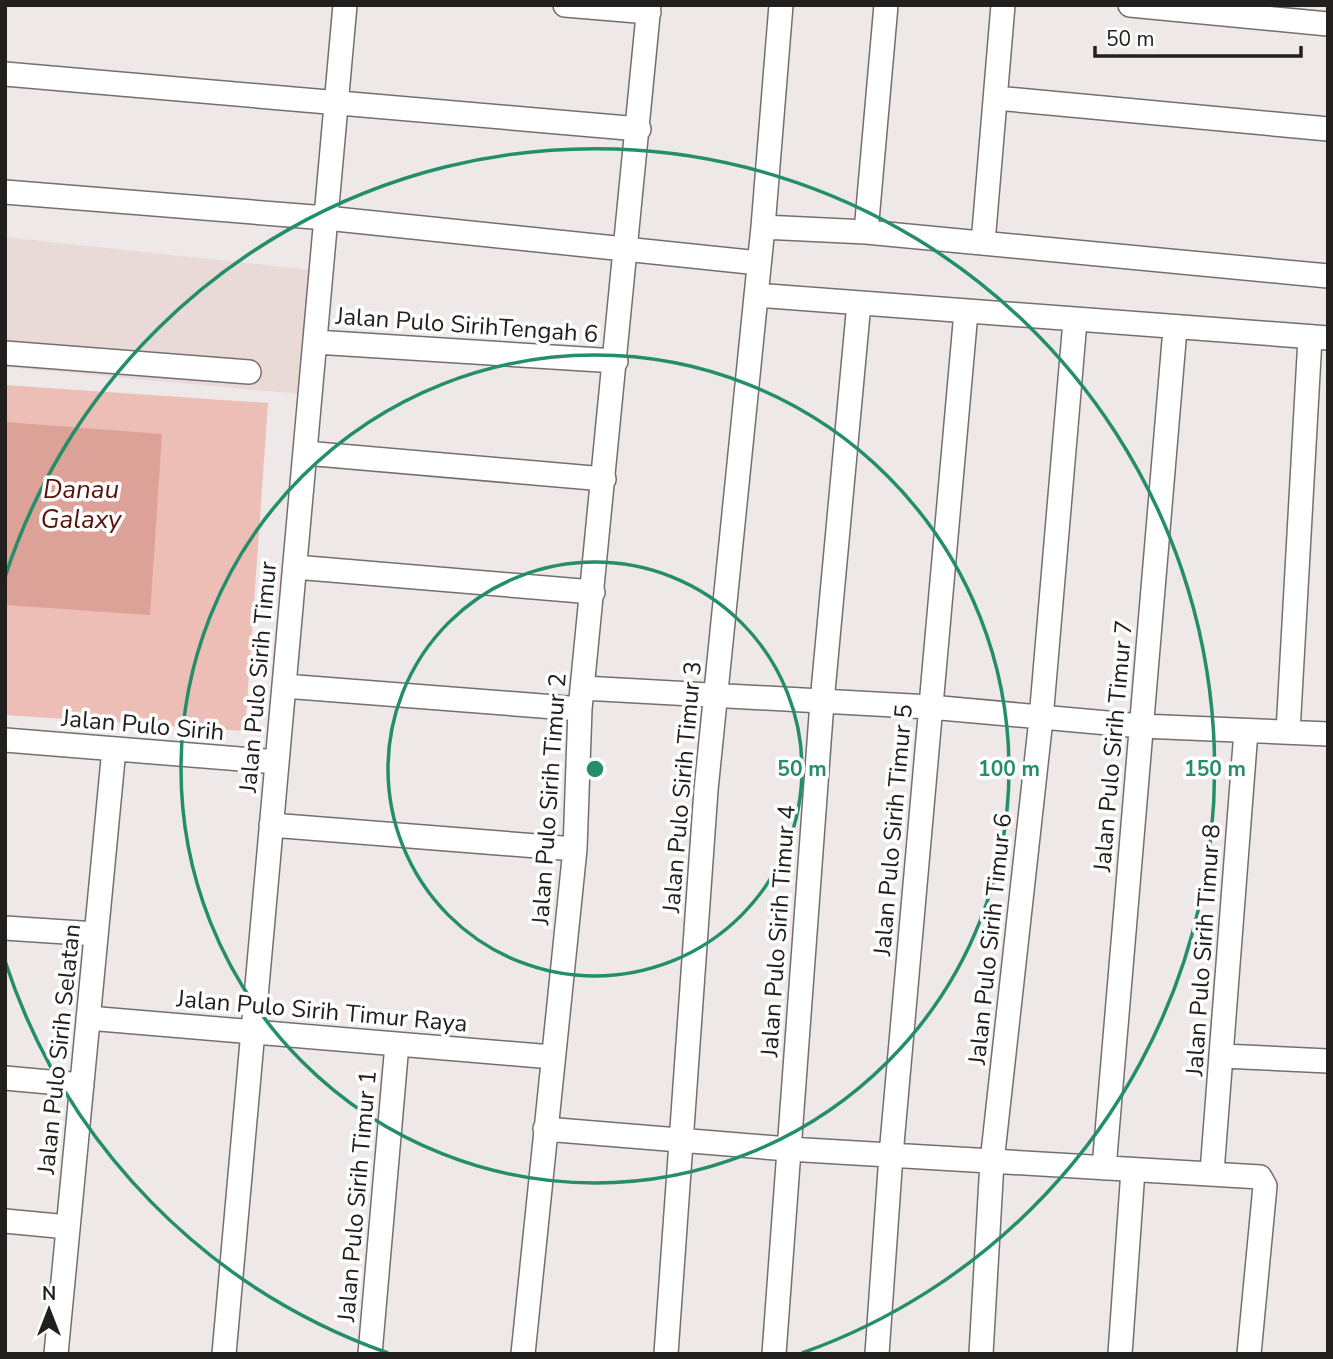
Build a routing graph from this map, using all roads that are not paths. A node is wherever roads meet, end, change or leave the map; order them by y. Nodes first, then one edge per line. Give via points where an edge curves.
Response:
1 (345, 5) edge
2 (565, 5) edge
3 (781, 5) edge
4 (886, 5) edge
5 (1003, 5) edge
6 (1130, 5) edge
7 (649, 9) edge
8 (1328, 24) edge
9 (5, 74) edge
10 (996, 98) junction
11 (337, 102) junction
12 (639, 129) junction
13 (1328, 129) edge
14 (5, 192) edge
15 (326, 218) junction
16 (763, 227) junction
17 (866, 232) junction
18 (983, 243) junction
19 (628, 248) junction
20 (759, 263) junction
21 (1328, 276) edge
22 (756, 295) junction
23 (859, 303) junction
24 (966, 312) junction
25 (1075, 321) junction
26 (1174, 328) junction
27 (1319, 338) edge
28 (315, 342) junction
29 (5, 353) edge
30 (616, 361) junction
31 (249, 372) dead end
32 (305, 453) junction
33 (604, 479) junction
34 (295, 567) junction
35 (593, 592) junction
36 (284, 686) junction
37 (716, 695) junction
38 (582, 698) junction
39 (822, 702) junction
40 (930, 707) junction
41 (1041, 719) junction
42 (1141, 726) junction
43 (1246, 731) junction
44 (1289, 732) junction
45 (1328, 734) edge
46 (5, 740) edge
47 (114, 749) junction
48 (277, 762) junction
49 (271, 825) junction
50 (575, 849) junction
51 (5, 928) edge
52 (96, 934) junction
53 (88, 1018) junction
54 (253, 1032) junction
55 (397, 1044) junction
56 (1222, 1056) junction
57 (552, 1057) junction
58 (1328, 1061) edge
59 (5, 1078) edge
60 (82, 1085) junction
61 (545, 1129) junction
62 (682, 1139) junction
63 (788, 1149) junction
64 (891, 1155) junction
65 (992, 1162) junction
66 (1104, 1168) junction
67 (1133, 1170) junction
68 (1212, 1172) junction
69 (5, 1221) edge
70 (68, 1227) junction
71 (55, 1354) edge
72 (224, 1354) edge
73 (370, 1354) edge
74 (523, 1354) edge
75 (666, 1354) edge
76 (774, 1354) edge
77 (877, 1354) edge
78 (981, 1354) edge
79 (1120, 1354) edge
80 (1249, 1354) edge

1 - 11 street, Jalan Pulo Sirih Timur
2 - 7 street
3 - 16 street, Jalan Pulo Sirih Timur 3
4 - 17 street
5 - 10 street
6 - 8 street
7 - 12 street, Jalan Pulo Sirih Timur 2
9 - 11 street
10 - 13 street
10 - 18 street
11 - 12 street
11 - 15 street, Jalan Pulo Sirih Timur
12 - 19 street, Jalan Pulo Sirih Timur 2
14 - 15 street
15 - 19 street
15 - 28 street, Jalan Pulo Sirih Timur
16 - 17 street
16 - 20 street, Jalan Pulo Sirih Timur 3
17 - 18 street
18 - 21 street
19 - 20 street
19 - 30 street, Jalan Pulo Sirih Timur 2
20 - 22 street, Jalan Pulo Sirih Timur 3
22 - 23 street
22 - 37 street, Jalan Pulo Sirih Timur 3
23 - 24 street
23 - 39 street, Jalan Pulo Sirih Timur 4
24 - 25 street
24 - 40 street, Jalan Pulo Sirih Timur 5
25 - 26 street
25 - 41 street, Jalan Pulo Sirih Timur 6
26 - 27 street
26 - 42 street, Jalan Pulo Sirih Timur 7
27 - 44 street
28 - 30 street, Jalan Pulo SirihTengah 6
28 - 32 street, Jalan Pulo Sirih Timur
29 - 31 street
30 - 33 street, Jalan Pulo Sirih Timur 2
32 - 33 street
32 - 34 street, Jalan Pulo Sirih Timur
33 - 35 street, Jalan Pulo Sirih Timur 2
34 - 35 street
34 - 36 street, Jalan Pulo Sirih Timur
35 - 38 street, Jalan Pulo Sirih Timur 2
36 - 38 street
36 - 48 street, Jalan Pulo Sirih Timur
37 - 38 street
37 - 39 street
37 - 62 street, Jalan Pulo Sirih Timur 3 via 695,919
38 - 50 street, Jalan Pulo Sirih Timur 2
39 - 40 street
39 - 63 street, Jalan Pulo Sirih Timur 4
40 - 41 street
40 - 64 street, Jalan Pulo Sirih Timur 5
41 - 42 street
41 - 65 street, Jalan Pulo Sirih Timur 6
42 - 43 street
42 - 66 street, Jalan Pulo Sirih Timur 7
43 - 44 street
43 - 56 street, Jalan Pulo Sirih Timur 8
44 - 45 street
46 - 47 street, Jalan Pulo Sirih
47 - 48 street, Jalan Pulo Sirih
47 - 52 street, Jalan Pulo Sirih Selatan
48 - 49 street, Jalan Pulo Sirih Timur
49 - 50 street
49 - 54 street, Jalan Pulo Sirih Timur
50 - 57 street, Jalan Pulo Sirih Timur 2
51 - 52 street
52 - 53 street, Jalan Pulo Sirih Selatan
53 - 54 street, Jalan Pulo Sirih Timur Raya
53 - 60 street, Jalan Pulo Sirih Selatan
54 - 55 street, Jalan Pulo Sirih Timur Raya
54 - 72 street, Jalan Pulo Sirih Timur
55 - 57 street, Jalan Pulo Sirih Timur Raya
55 - 73 street, Jalan Pulo Sirih Timur 1
56 - 58 street
56 - 68 street, Jalan Pulo Sirih Timur 8
57 - 61 street, Jalan Pulo Sirih Timur 2
59 - 60 street
60 - 70 street, Jalan Pulo Sirih Selatan
61 - 62 street
61 - 74 street, Jalan Pulo Sirih Timur 2
62 - 63 street
62 - 75 street, Jalan Pulo Sirih Timur 3
63 - 64 street
63 - 76 street, Jalan Pulo Sirih Timur 4
64 - 65 street
64 - 77 street, Jalan Pulo Sirih Timur 5
65 - 66 street
65 - 78 street, Jalan Pulo Sirih Timur 6
66 - 67 street
67 - 68 street
67 - 79 street
68 - 80 street via 1255,1176 1264,1182
69 - 70 street
70 - 71 street, Jalan Pulo Sirih Selatan

